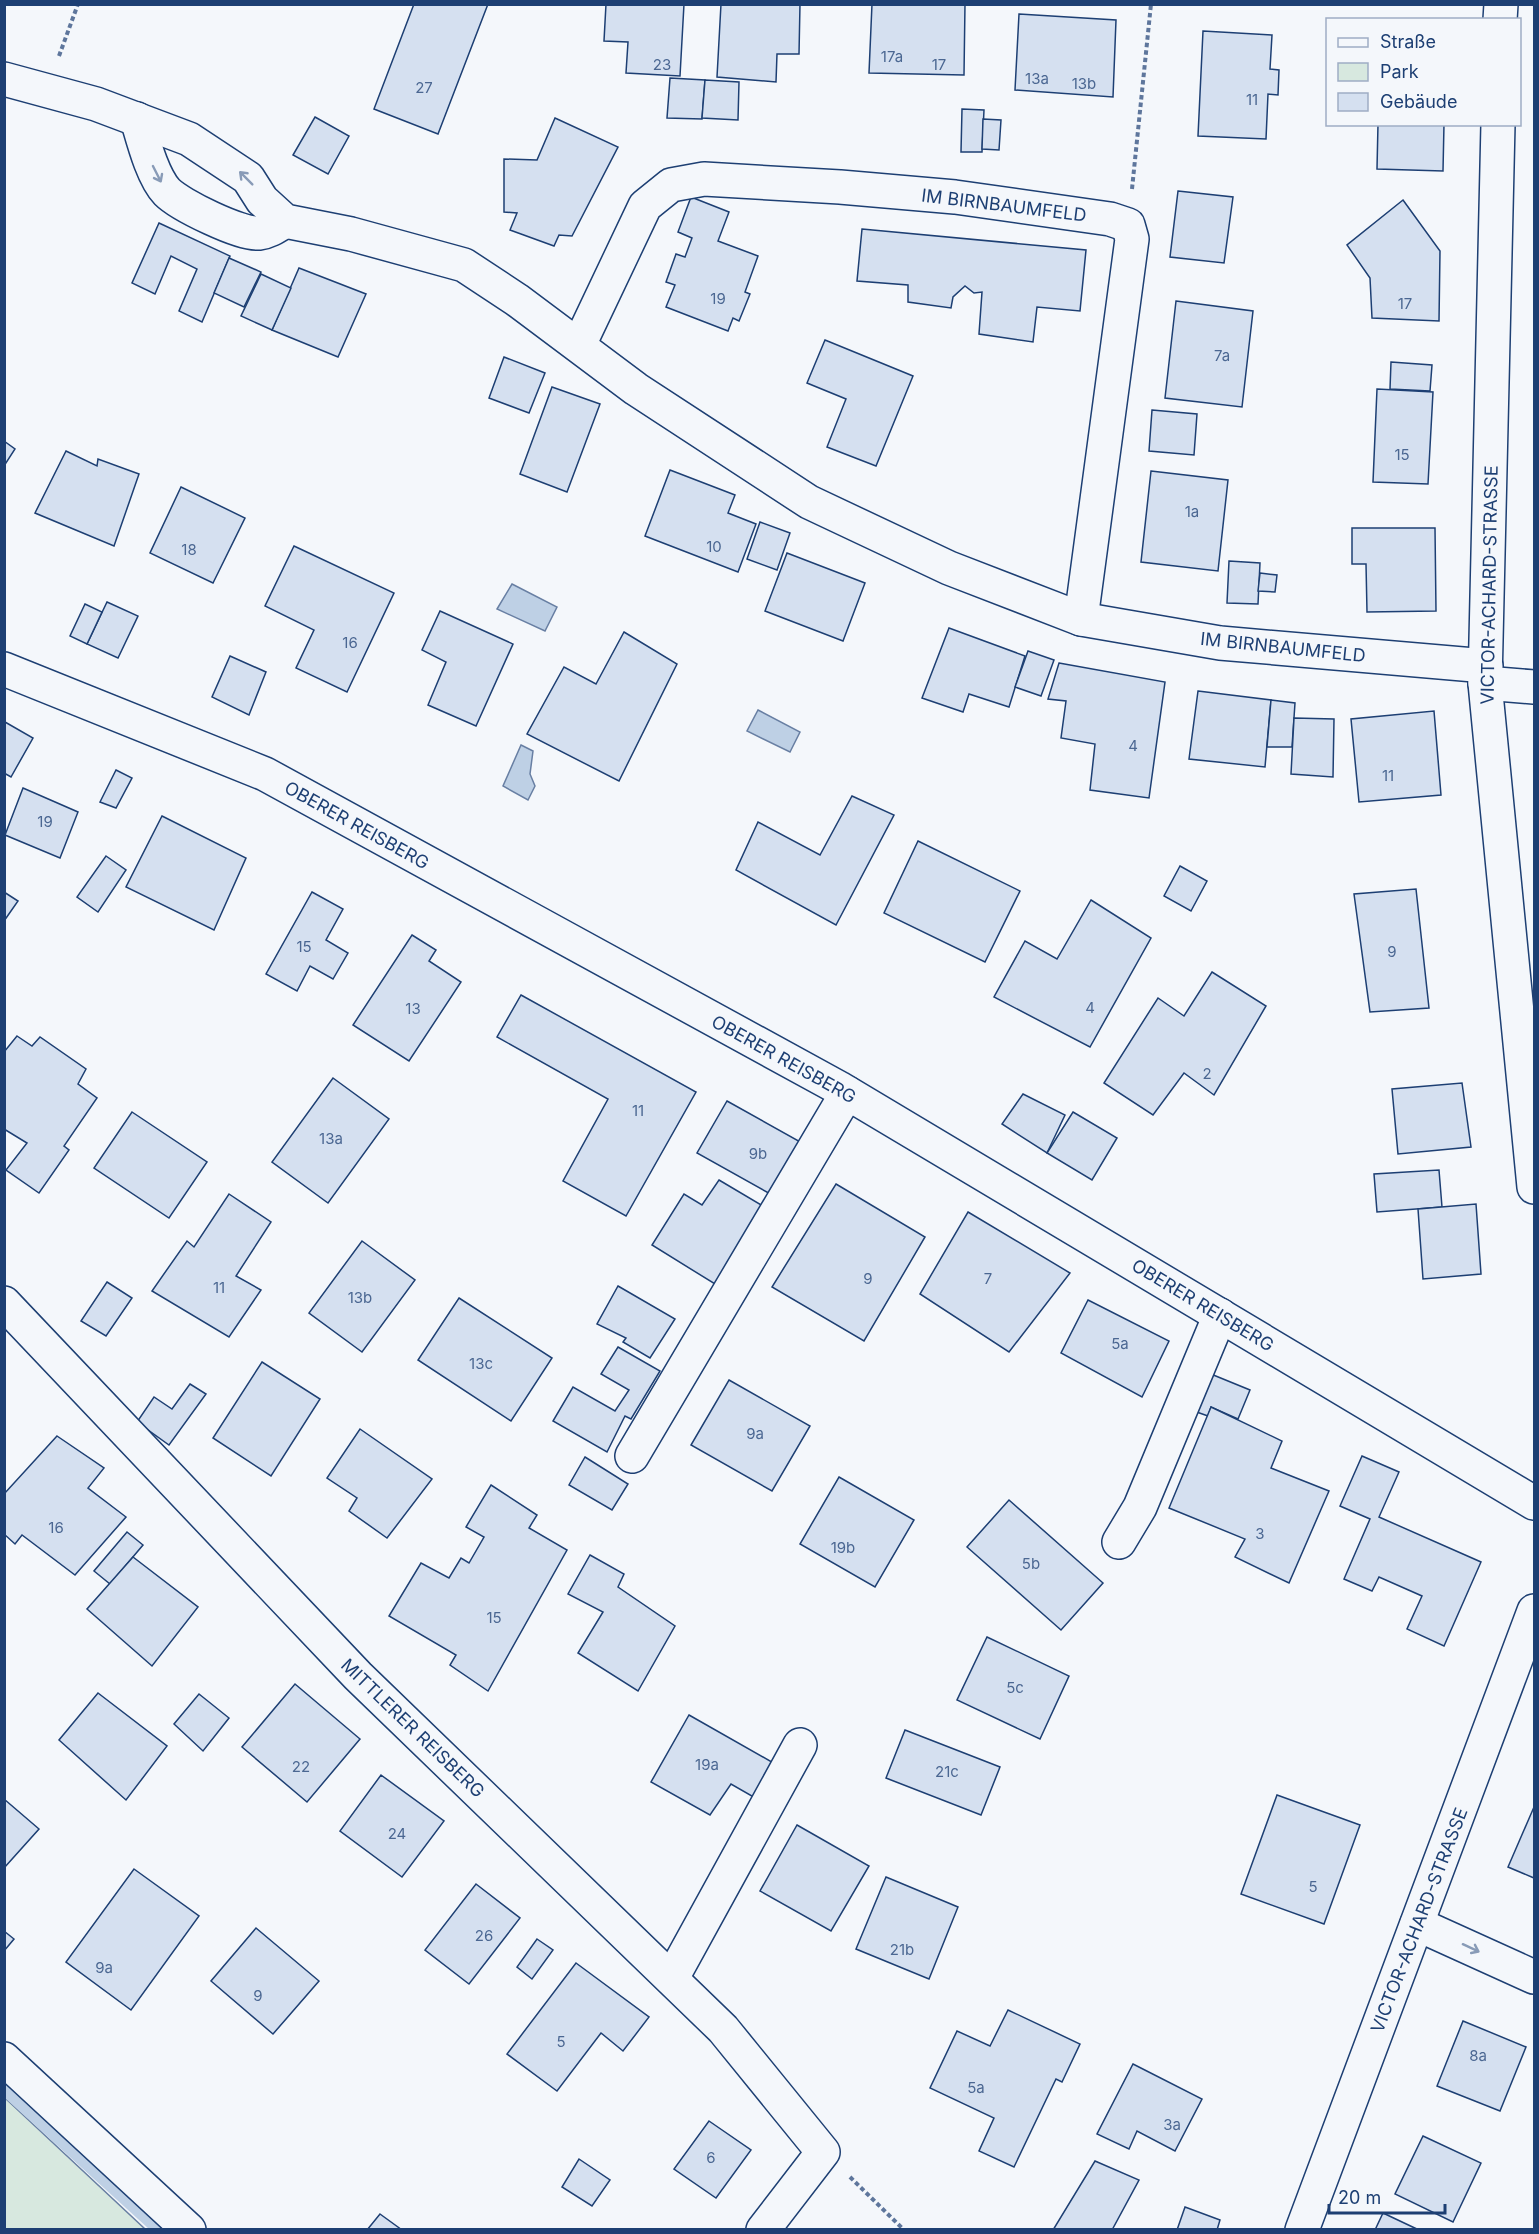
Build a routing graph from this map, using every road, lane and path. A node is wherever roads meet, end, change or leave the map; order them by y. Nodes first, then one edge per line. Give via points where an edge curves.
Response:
1 (78, 4) edge
2 (1151, 4) edge
3 (4, 79) edge
4 (50, 92) junction
5 (137, 119) junction
6 (1498, 126) edge
7 (285, 221) junction
8 (1128, 225) junction
9 (579, 345) junction
10 (1081, 619) junction
11 (4, 669) edge
12 (1485, 675) junction
13 (1534, 687) edge
14 (847, 1093) junction
15 (1534, 1187) edge
16 (4, 1303) edge
17 (1220, 1315) junction
18 (632, 1456) dead end
19 (1534, 1503) edge
20 (1119, 1542) dead end
21 (1534, 1611) edge
22 (800, 1745) dead end
23 (1417, 1924) junction
24 (1534, 1977) edge
25 (672, 1978) junction
26 (4, 2059) edge
27 (824, 2152) junction
28 (189, 2229) edge
29 (763, 2229) edge
30 (904, 2229) edge
31 (1302, 2229) edge

1 - 4 path via 62,43
2 - 8 path
3 - 4 street
4 - 5 street
7 -> 5 street via 262,200 248,178 225,161 189,139
5 -> 7 street via 148,155 167,192 195,210 258,233
6 - 12 street, VICTOR-ACHARD-STRASSE
7 - 9 street, IM BIRNBAUMFELD via 351,234 464,265
8 - 9 street, IM BIRNBAUMFELD via 955,197 704,179 670,185 645,206
8 - 10 street via 1132,239
9 - 10 street, IM BIRNBAUMFELD via 636,389 808,502 949,568
10 - 12 street, IM BIRNBAUMFELD via 1220,644
11 - 14 street, OBERER REISBERG via 265,774
12 - 13 street, IM BIRNBAUMFELD
12 - 15 street, VICTOR-ACHARD-STRASSE
14 - 17 street, OBERER REISBERG
14 - 18 street
16 - 25 street, MITTLERER REISBERG via 358,1676
17 - 19 street, OBERER REISBERG
17 - 20 street via 1140,1507
21 - 23 street, VICTOR-ACHARD-STRASSE
22 - 25 street
23 -> 24 street
23 - 31 street, VICTOR-ACHARD-STRASSE
25 - 27 street, MITTLERER REISBERG via 723,2029
26 - 28 street
27 - 29 street
27 - 30 path

